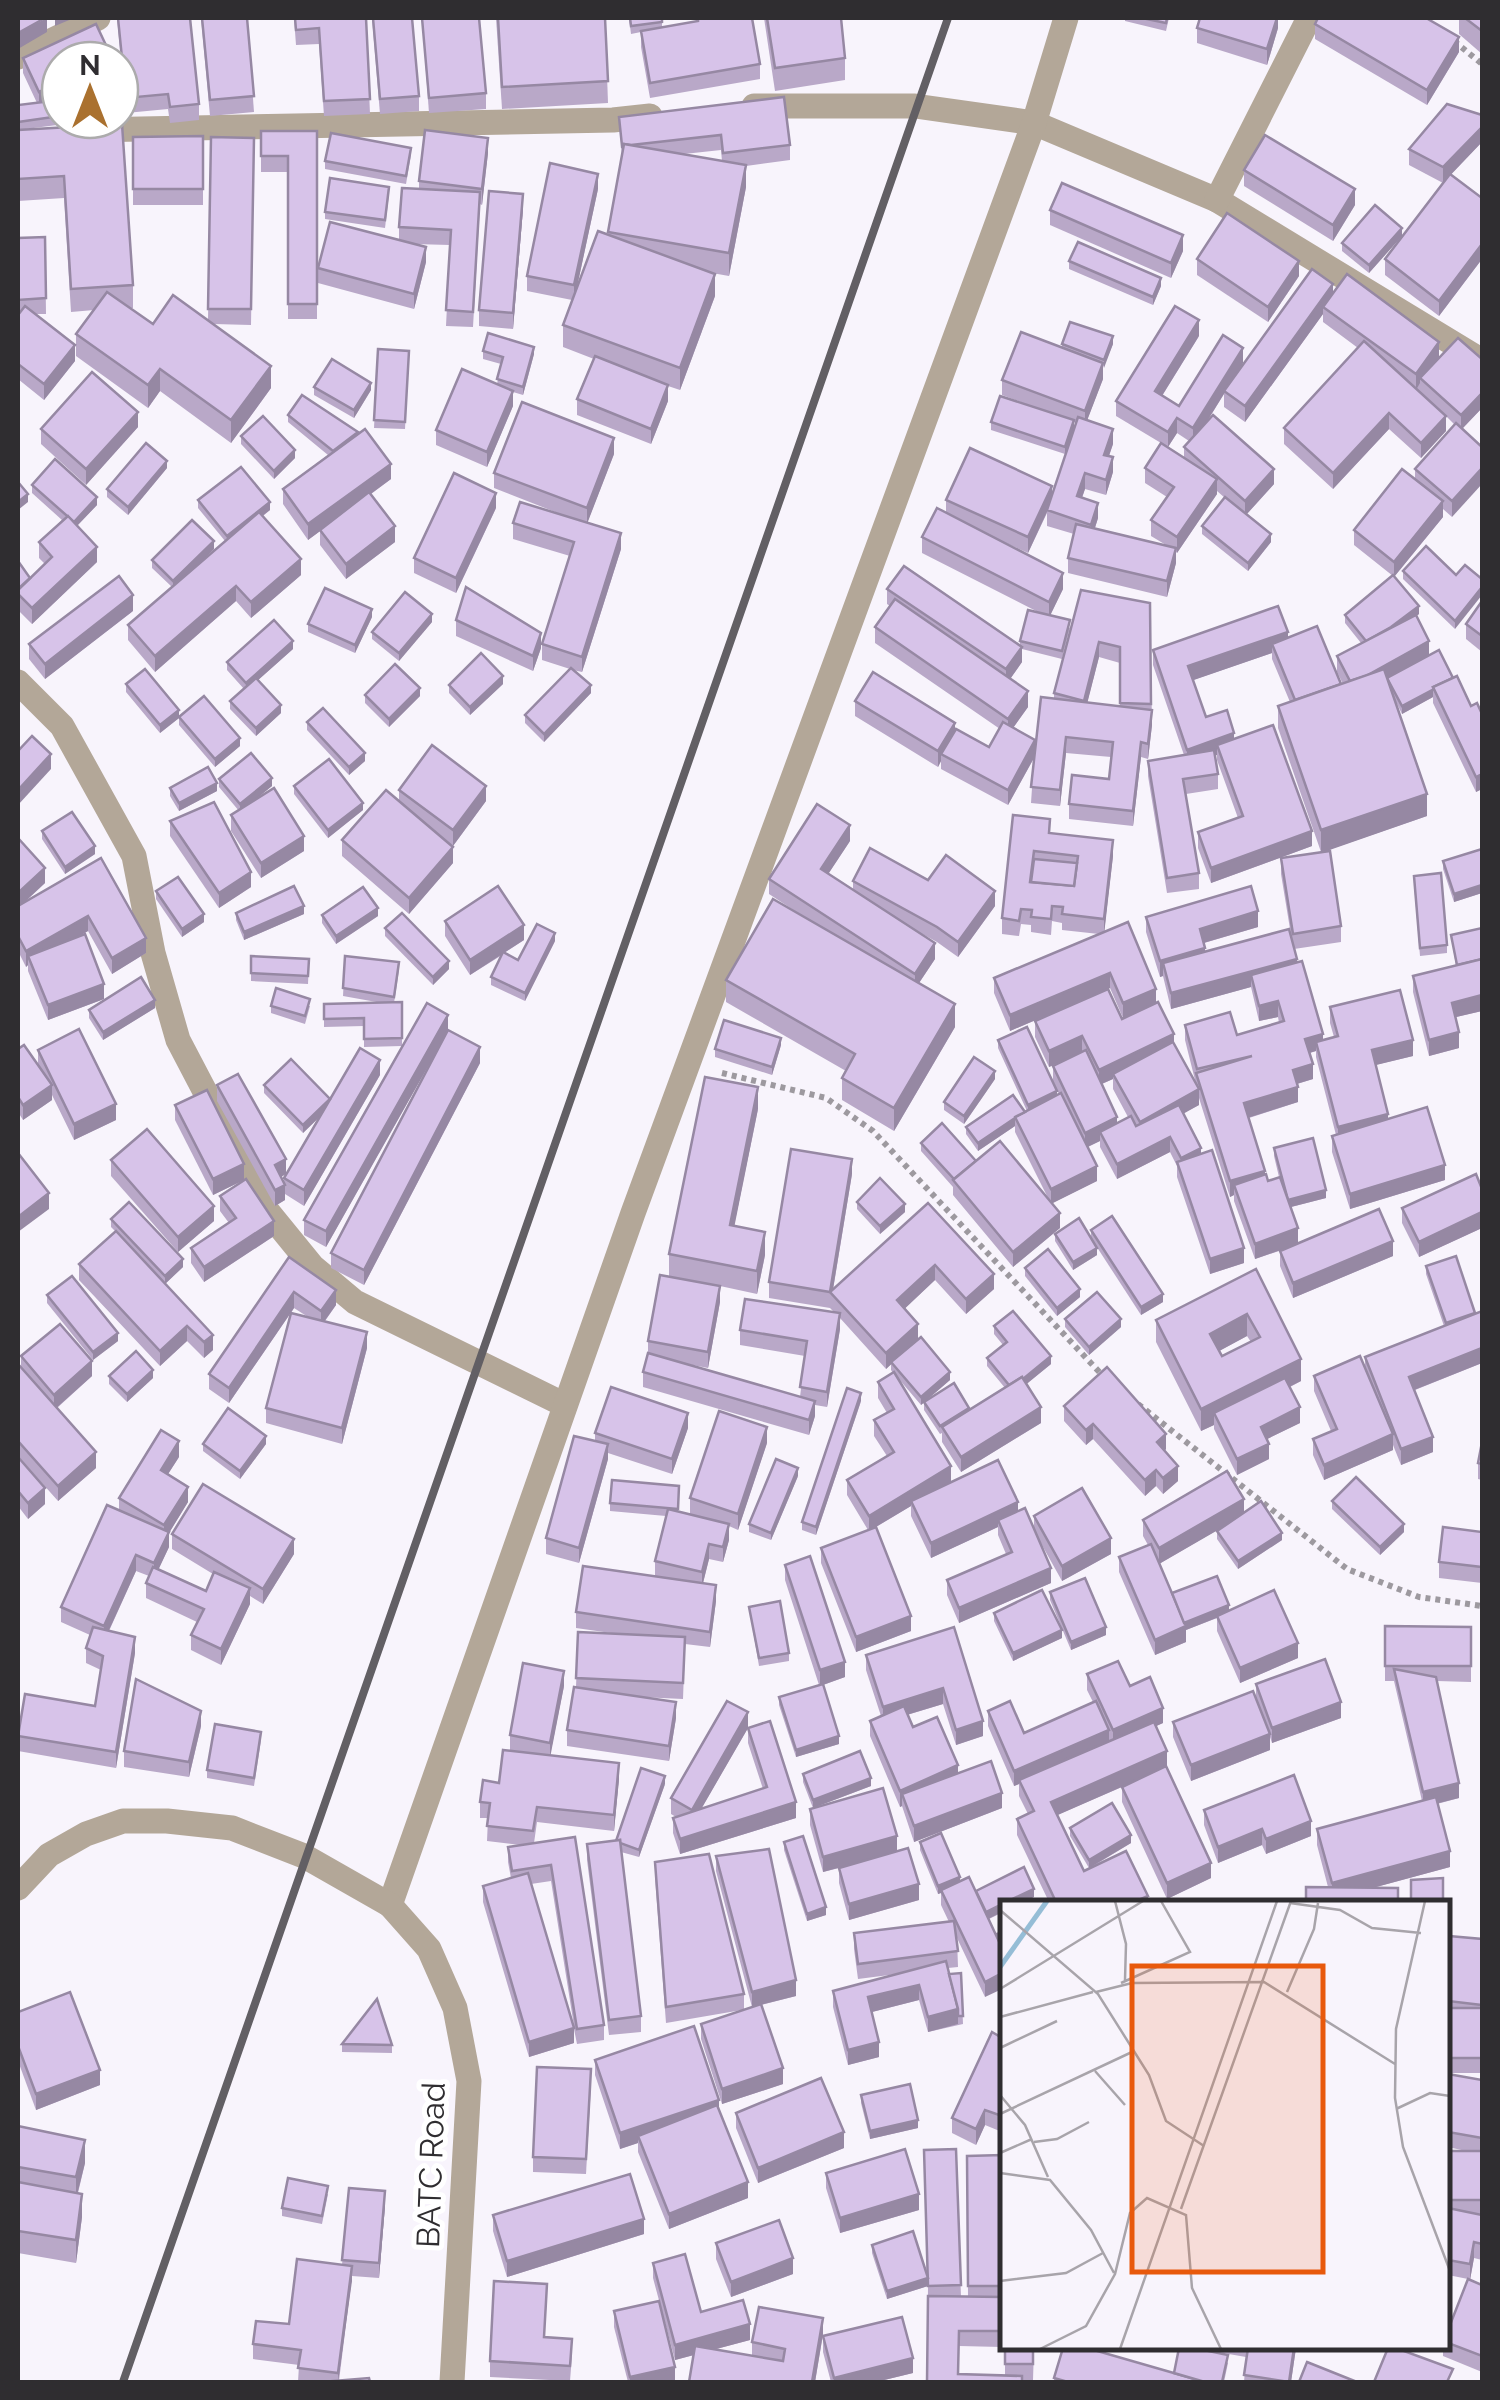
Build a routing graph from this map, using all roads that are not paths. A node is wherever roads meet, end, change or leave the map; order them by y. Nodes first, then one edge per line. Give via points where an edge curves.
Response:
1 (98, 18) edge
2 (1066, 18) edge
3 (1309, 18) edge
4 (18, 57) edge
5 (726, 108) edge
6 (670, 114) edge
7 (1034, 124) junction
8 (140, 129) edge
9 (1218, 200) junction
10 (1482, 361) edge
11 (18, 682) edge
12 (565, 1405) junction
13 (18, 1888) edge
14 (390, 1905) junction
15 (452, 2382) edge

1 - 4 street
2 - 7 street
3 - 9 street
5 - 7 street via 915,106
6 - 8 street
7 - 9 street
7 - 12 street
9 - 10 street
11 - 12 street via 62,726 134,856 178,1040 268,1212 312,1266 354,1302
12 - 14 street
13 - 14 street, BATC Road via 48,1855 86,1834 122,1821 167,1821 232,1828 304,1856
14 - 15 street, BATC Road via 430,1949 455,2008 470,2081

